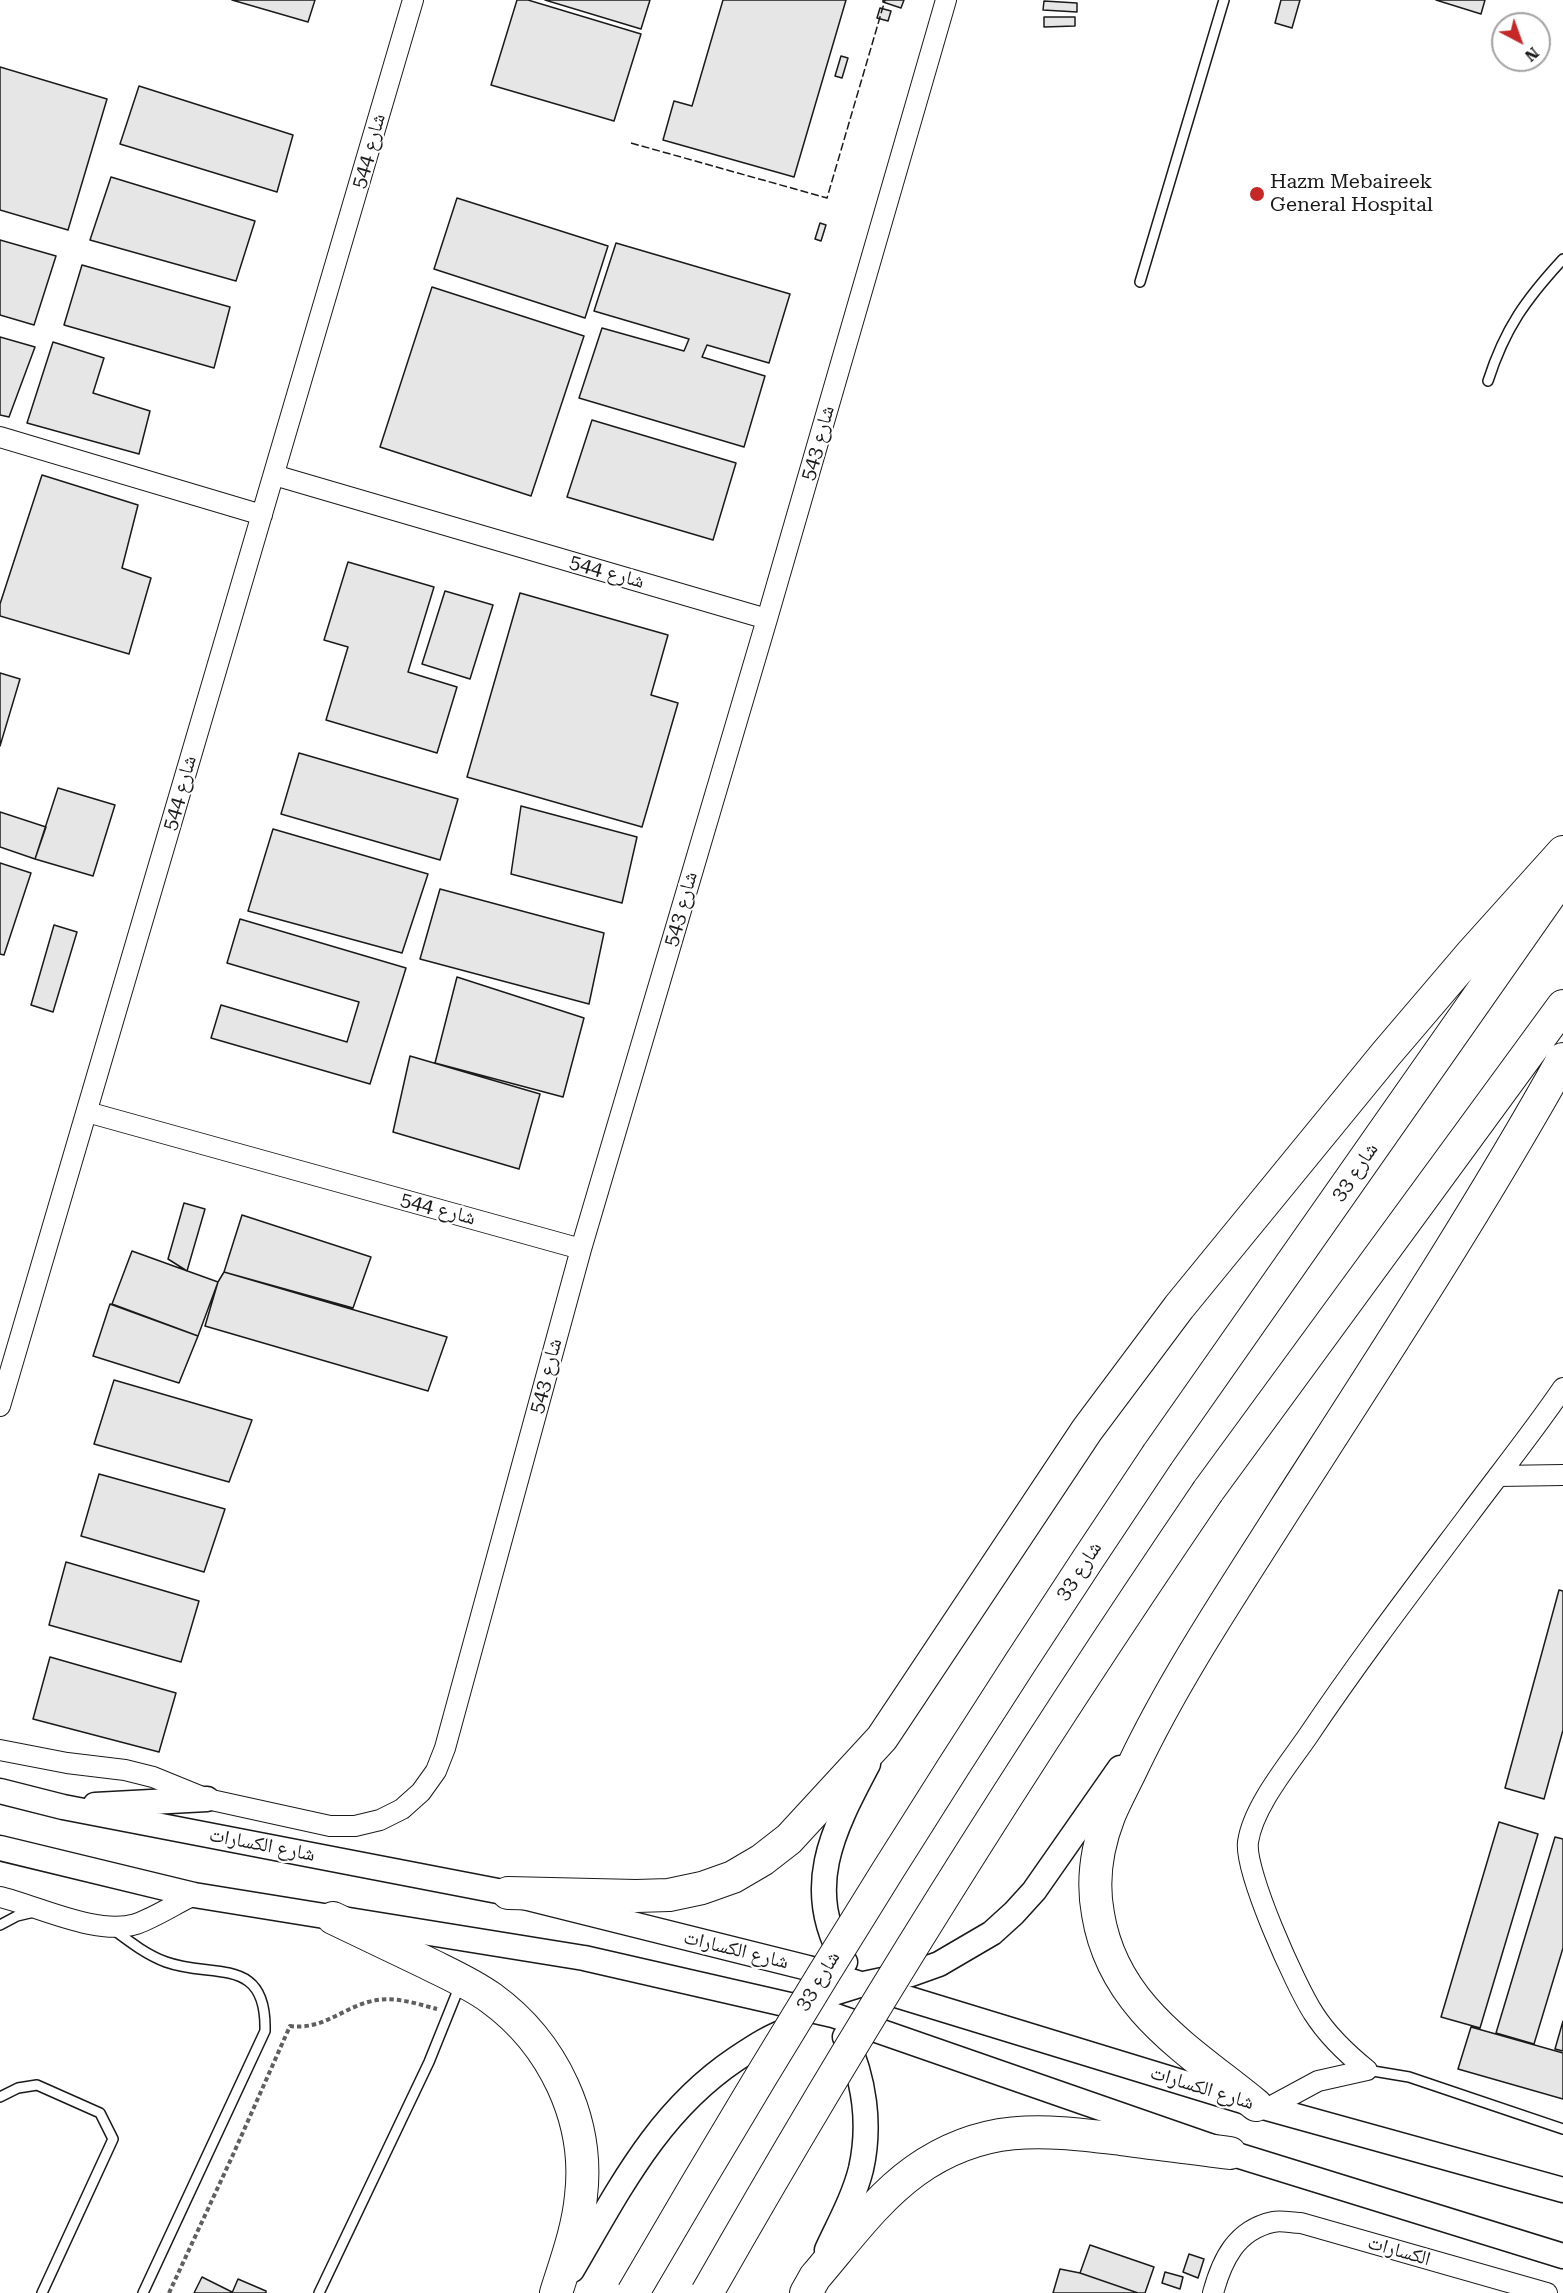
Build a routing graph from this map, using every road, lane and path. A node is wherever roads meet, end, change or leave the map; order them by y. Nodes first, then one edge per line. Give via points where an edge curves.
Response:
1 (413, 0) edge
2 (946, 0) edge
3 (1224, 0) edge
4 (1563, 259) edge
5 (1140, 282) dead end
6 (1488, 381) dead end
7 (0, 437) edge
8 (274, 475) junction
9 (262, 515) junction
10 (767, 619) junction
11 (1563, 852) edge
12 (1563, 875) edge
13 (1563, 1006) edge
14 (1563, 1059) edge
15 (87, 1112) junction
16 (581, 1249) junction
17 (2, 1394) edge
18 (1562, 1395) edge
19 (1563, 1475) edge
20 (1498, 1476) junction
21 (1155, 1719) junction
22 (882, 1738) junction
23 (0, 1750) edge
24 (0, 1791) edge
25 (207, 1799) junction
26 (63, 1807) junction
27 (402, 1809) joint
28 (0, 1848) edge
29 (508, 1893) junction
30 (194, 1895) junction
31 (0, 1897) edge
32 (46, 1910) junction
33 (333, 1918) junction
34 (0, 1924) edge
35 (107, 1926) junction
36 (808, 1968) junction
37 (462, 1980) junction
38 (864, 1995) junction
39 (828, 2006) junction
40 (449, 2013) junction
41 (885, 2035) junction
42 (1366, 2070) junction
43 (0, 2097) edge
44 (1262, 2106) junction
45 (1563, 2129) edge
46 (1230, 2153) junction
47 (1563, 2190) edge
48 (1563, 2256) edge
49 (811, 2285) edge
50 (1514, 2288) edge
51 (42, 2293) edge
52 (143, 2293) edge
53 (169, 2293) edge
54 (319, 2293) edge
55 (557, 2293) edge
56 (633, 2293) edge
57 (707, 2293) edge
58 (1213, 2293) edge
59 (1546, 2293) edge

1 - 8 street, شارع 544
2 - 10 street, شارع 543
3 - 5 lane
4 - 6 lane via 1511,324
7 - 9 street
8 - 9 street, شارع 544
8 - 10 street, شارع 544
9 - 15 street, شارع 544
10 - 16 street, شارع 543
11 - 22 highway via 1378,1063 1179,1307 1087,1430
12 - 56 highway, شارع 33, bridge via 1058,1602 790,2026
13 - 57 highway, bridge via 1208,1491 1043,1737 848,2049
14 - 21 highway via 1461,1233
15 - 16 street, شارع 544
15 - 17 street, شارع 544
16 - 27 street, شارع 543 via 445,1748 436,1771
18 - 20 street
19 - 20 street
20 - 42 street via 1333,1698 1265,1801 1248,1839 1248,1855 1264,1906 1313,2013 1336,2043
21 - 38 street via 1034,1891 1014,1913 992,1933 939,1964
21 - 44 highway via 1102,1838 1095,1887 1102,1934 1110,1958 1135,2001 1152,2019
22 - 29 highway via 789,1839 733,1876 669,1895
22 - 38 street via 833,1834 824,1888 834,1944
23 - 25 street, شارع الكسارات via 153,1777
24 - 26 street, شارع الكسارات
25 - 26 street
25 - 27 street, شارع الكسارات via 330,1826 372,1822
26 - 29 street, شارع الكسارات
28 - 30 street
29 - 36 street, شارع الكسارات
30 - 33 street
30 - 35 street via 134,1924
31 - 32 street
32 - 34 lane
32 - 35 street via 82,1923
33 - 37 highway
33 - 39 street via 584,1958 791,2006
35 - 52 lane via 167,1962 225,1971 252,1983 265,2010 265,2031
36 - 38 street, شارع الكسارات
36 - 39 street
37 - 40 lane
37 - 55 highway via 490,1997 530,2034 555,2069 569,2099 582,2162 582,2195
38 - 39 street
38 - 41 street
38 - 44 street, شارع الكسارات via 901,1995
39 - 41 street
39 - 49 street via 856,2060 867,2125 861,2169 849,2204
39 - 55 street via 754,2047 687,2098 636,2163
40 - 53 path via 399,1999 369,2002 305,2028 290,2026
40 - 54 lane
41 - 46 street
42 - 44 street via 1318,2081
42 - 45 lane via 1408,2077
43 - 51 lane via 18,2088 37,2085 100,2113 113,2139
44 - 47 street, شارع الكسارات
46 - 48 street
46 - 49 highway via 1055,2131 982,2139 936,2158 896,2186
50 - 58 street, الكسارات via 1301,2223 1275,2221 1251,2229 1232,2246
50 - 59 street, الكسارات

